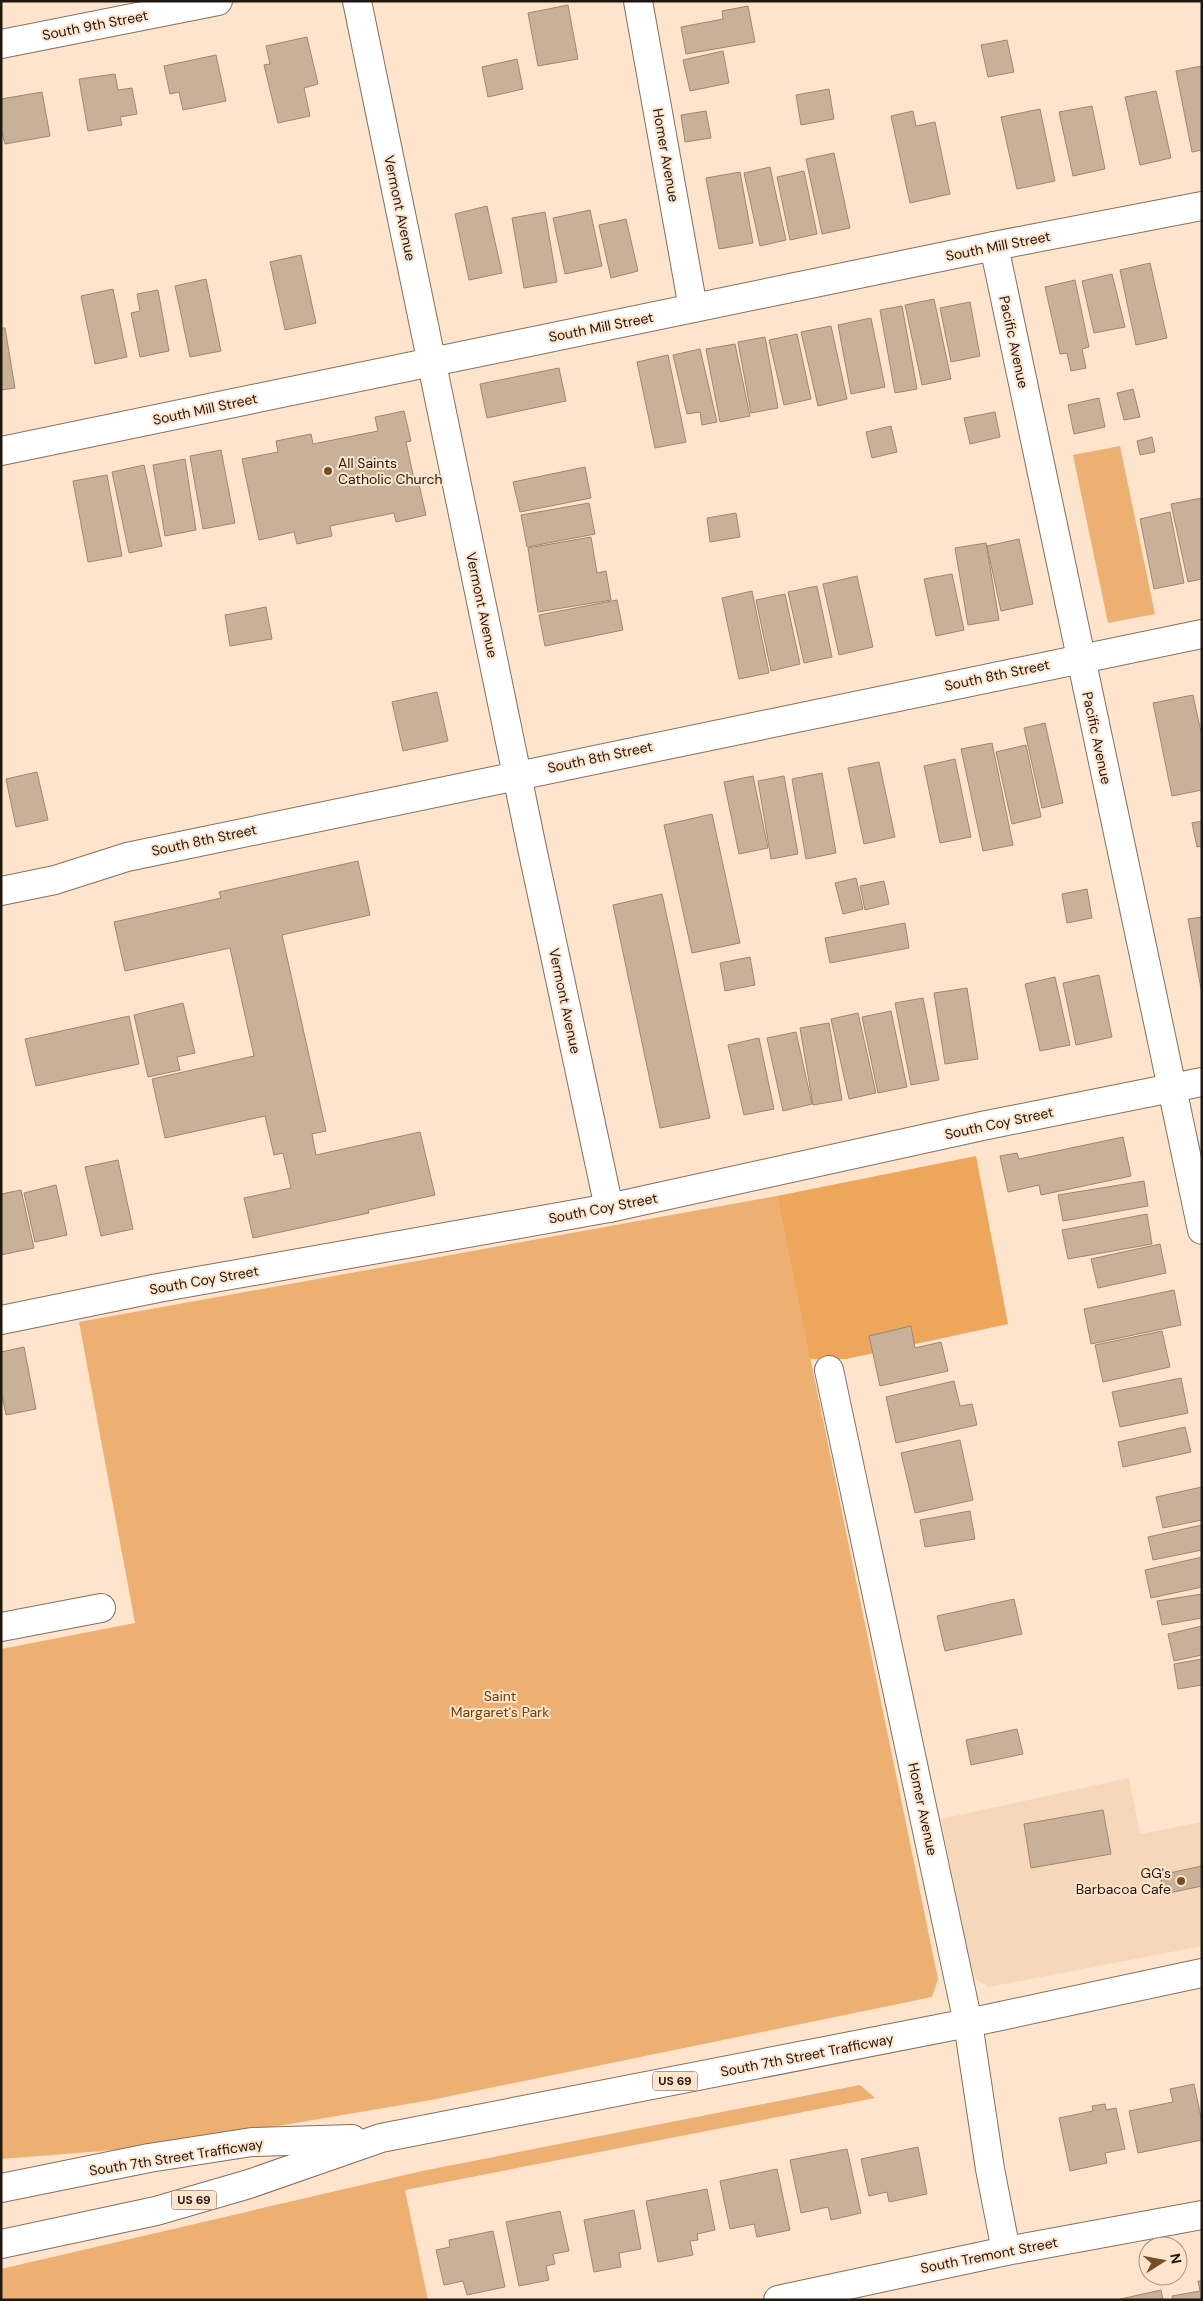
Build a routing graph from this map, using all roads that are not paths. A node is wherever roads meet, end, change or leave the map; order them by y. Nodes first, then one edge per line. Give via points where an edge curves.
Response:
1 (218, 1) edge
2 (357, 1) edge
3 (638, 1) edge
4 (1, 44) edge
5 (1202, 206) edge
6 (994, 246) junction
7 (693, 308) junction
8 (432, 362) junction
9 (1, 452) edge
10 (1202, 634) edge
11 (1080, 658) junction
12 (517, 774) junction
13 (1, 891) edge
14 (1202, 1082) edge
15 (1171, 1088) junction
16 (609, 1208) junction
17 (1202, 1230) edge
18 (1, 1320) edge
19 (829, 1370) dead end
20 (102, 1608) dead end
21 (1, 1627) edge
22 (1202, 1973) edge
23 (968, 2023) junction
24 (381, 2138) junction
25 (1, 2188) edge
26 (1202, 2215) edge
27 (1, 2244) edge
28 (1006, 2250) junction
29 (778, 2300) edge

1 - 4 street, South 9th Street
2 - 8 street, Vermont Avenue
3 - 7 street, Homer Avenue
5 - 6 street, South Mill Street
6 - 7 street, South Mill Street
6 - 11 street, Pacific Avenue
7 - 8 street, South Mill Street
8 - 9 street, South Mill Street
8 - 12 street, Vermont Avenue
10 - 11 street, South 8th Street
11 - 12 street, South 8th Street
11 - 15 street, Pacific Avenue
12 - 13 street, South 8th Street via 127,857 55,880
12 - 16 street, Vermont Avenue
14 - 15 street, South Coy Street
15 - 16 street, South Coy Street
15 - 17 street, Pacific Avenue
16 - 18 street, South Coy Street via 166,1286
19 - 23 street, Homer Avenue
20 - 21 street
22 - 23 street, South 7th Street Trafficway / US 69
23 - 24 street, South 7th Street Trafficway / US 69
23 - 28 street, Homer Avenue
24 - 25 street, South 7th Street Trafficway / US 69 via 252,2142 149,2158
24 - 27 street, South 7th Street Trafficway / US 69 via 249,2184 156,2210
26 - 28 street, South Tremont Street
28 - 29 street, South Tremont Street

